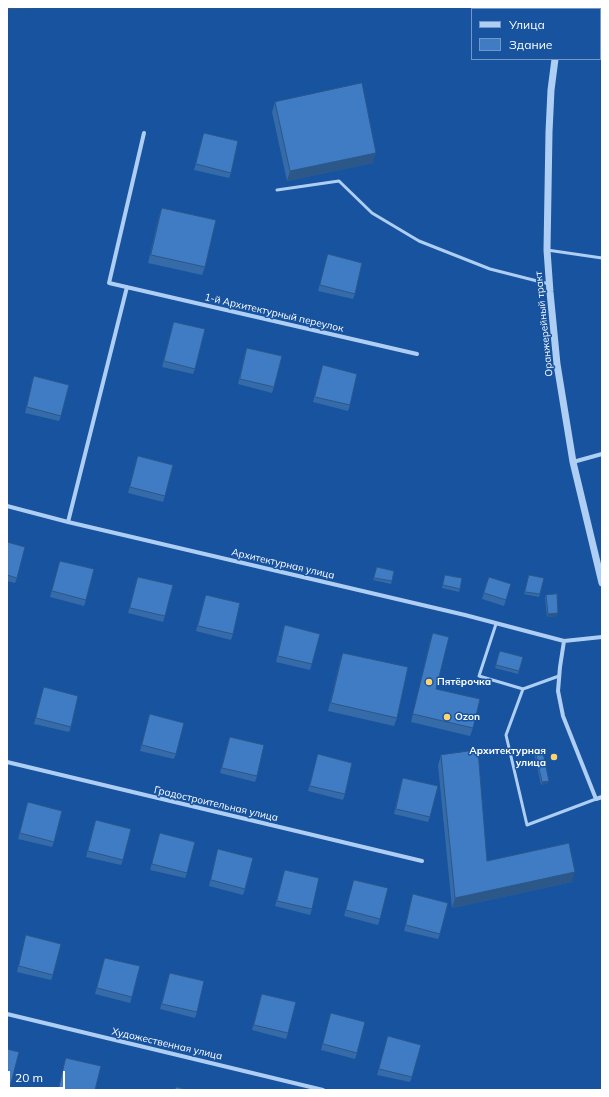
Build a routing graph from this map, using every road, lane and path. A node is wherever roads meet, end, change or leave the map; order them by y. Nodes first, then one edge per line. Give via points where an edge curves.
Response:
1 (555, 60) edge
2 (144, 133) dead end
3 (277, 190) dead end
4 (547, 250) junction
5 (602, 258) edge
6 (549, 284) junction
7 (127, 288) junction
8 (417, 354) dead end
9 (602, 454) edge
10 (573, 462) junction
11 (7, 506) edge
12 (68, 522) junction
13 (602, 583) edge
14 (496, 624) junction
15 (602, 637) edge
16 (564, 641) junction
17 (559, 676) junction
18 (523, 689) junction
19 (7, 762) edge
20 (602, 797) edge
21 (596, 799) junction
22 (422, 861) dead end
23 (7, 1014) edge
24 (323, 1090) edge

1 - 4 street, Оранжерейный тракт via 549,132
2 - 7 street, 1-й Архитектурный переулок via 109,283
3 - 6 lane via 339,181 372,213 419,241 490,269
4 - 5 lane
4 - 6 street, Оранжерейный тракт
6 - 10 street, Оранжерейный тракт via 557,364
7 - 8 street, 1-й Архитектурный переулок
7 - 12 street
9 - 10 street
10 - 13 street, Оранжерейный тракт
11 - 12 street, Архитектурная улица
12 - 14 street, Архитектурная улица
14 - 16 street, Архитектурная улица
14 - 18 lane via 479,676
15 - 16 street, Архитектурная улица
16 - 17 street
17 - 18 lane
17 - 21 street via 558,692 563,716
18 - 21 lane via 506,735 527,825
19 - 22 street, Градостроительная улица
20 - 21 street
23 - 24 street, Художественная улица

